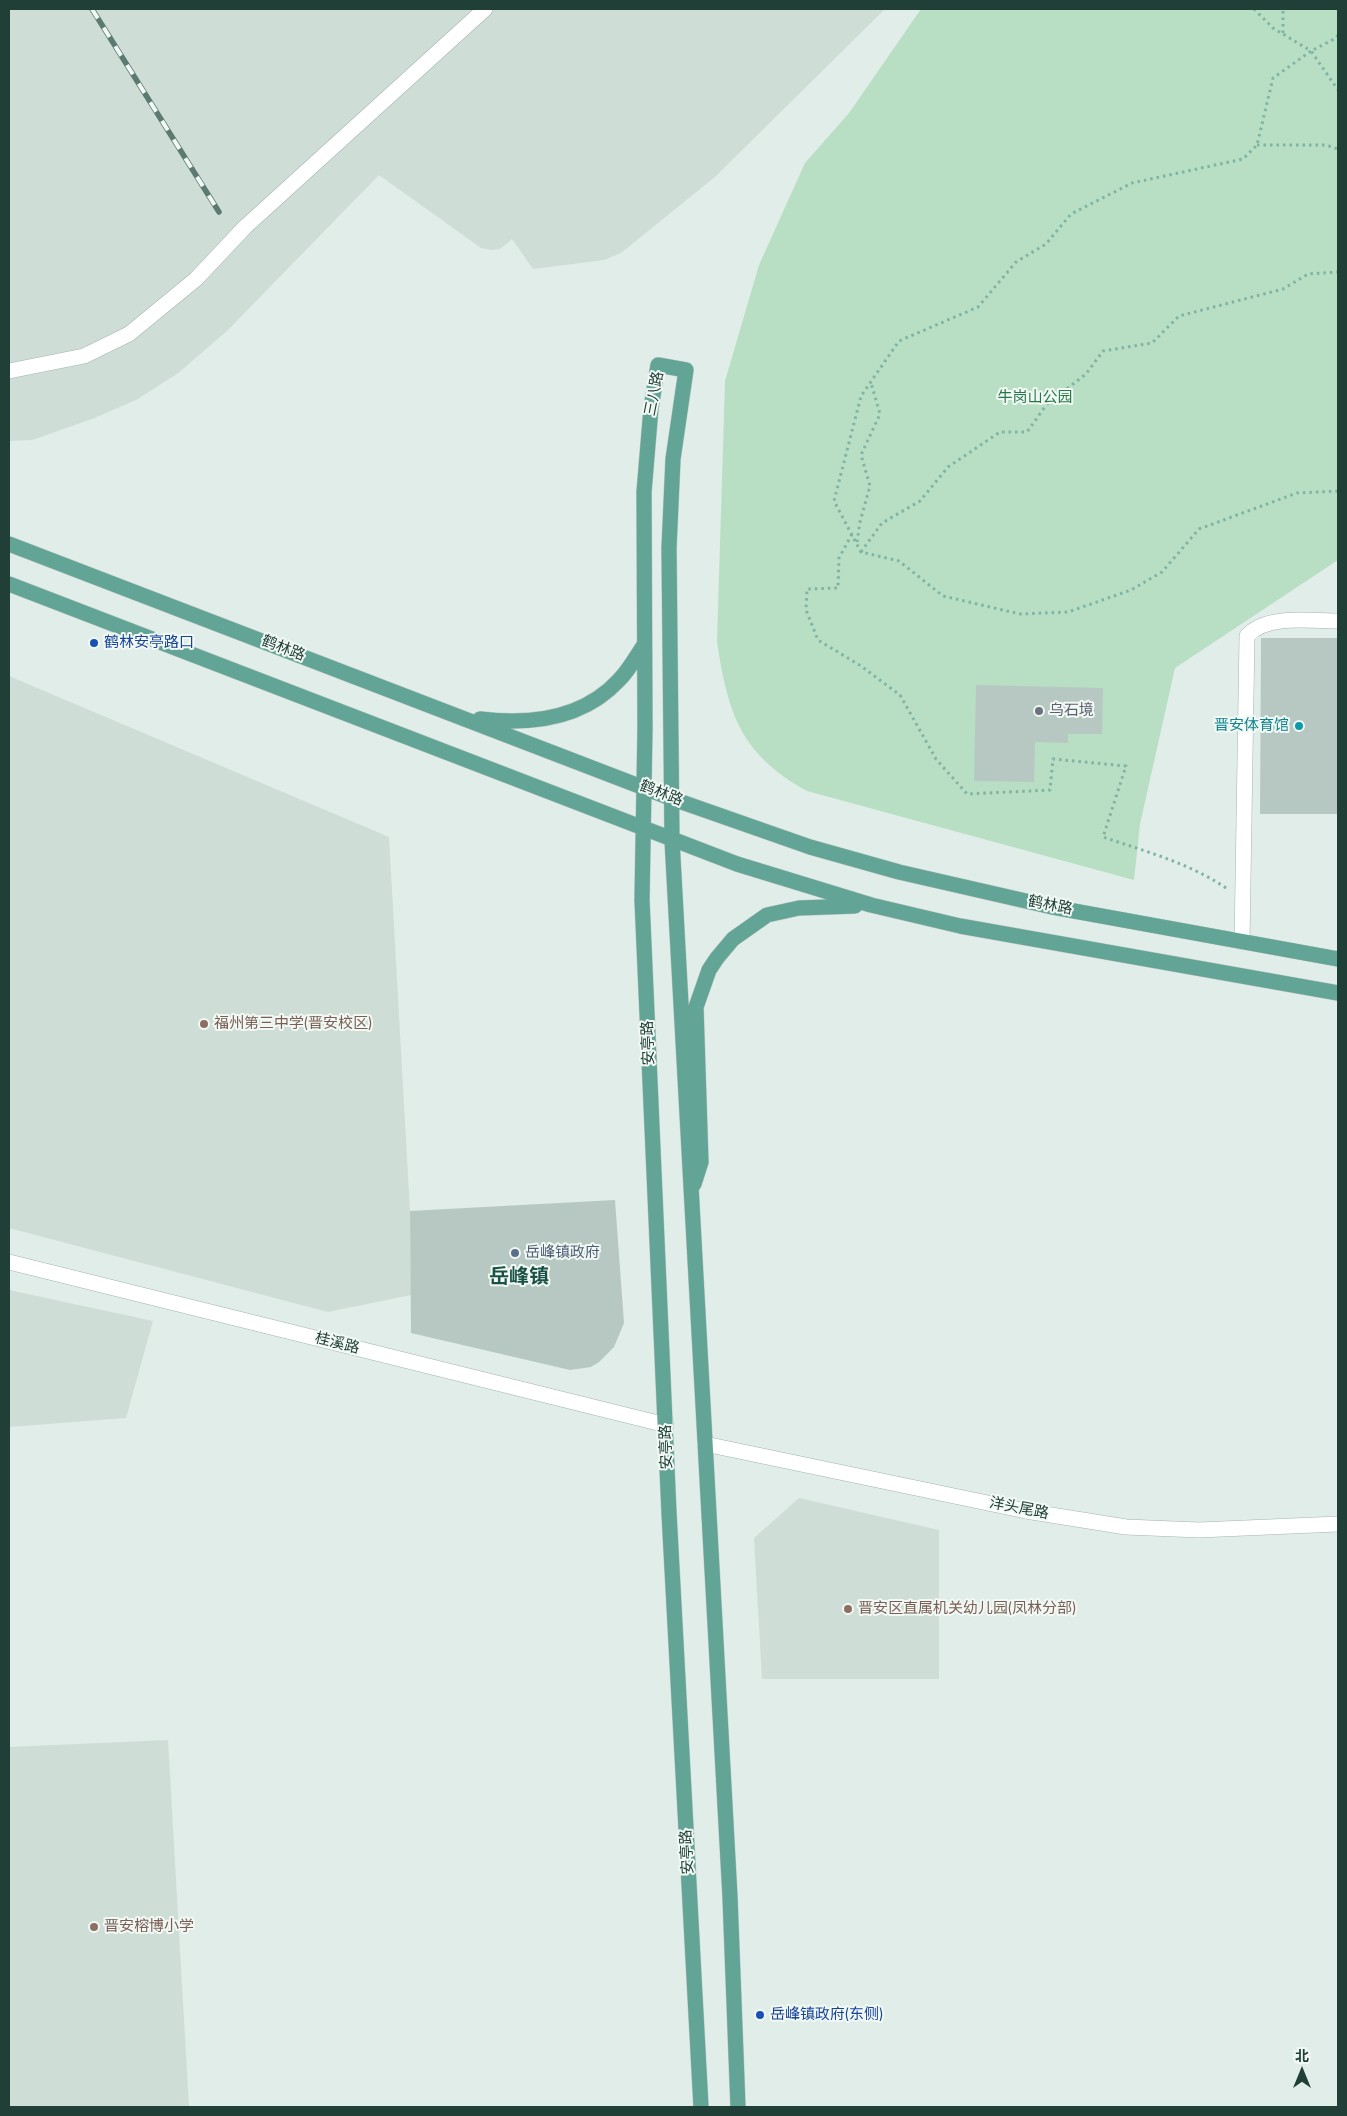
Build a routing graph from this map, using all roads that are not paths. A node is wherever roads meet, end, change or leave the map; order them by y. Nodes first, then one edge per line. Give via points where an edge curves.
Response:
1 (484, 9) edge
2 (9, 371) edge
3 (9, 544) edge
4 (9, 584) edge
5 (1338, 621) edge
6 (644, 646) junction
7 (462, 718) junction
8 (644, 787) junction
9 (672, 799) junction
10 (642, 827) junction
11 (672, 840) junction
12 (871, 905) junction
13 (1242, 942) junction
14 (1338, 959) edge
15 (1338, 993) edge
16 (691, 1195) junction
17 (9, 1262) edge
18 (666, 1425) junction
19 (705, 1444) junction
20 (1338, 1524) edge
21 (702, 2107) edge
22 (738, 2107) edge

1 - 2 street via 246,227 196,279 129,334 84,356
3 - 7 main road, 鹤林路
4 - 10 main road
5 - 13 street via 1270,622 1253,629 1247,636
6 - 7 main road via 620,680 584,707 568,714 522,720
6 - 8 main road, 三八路
6 - 9 main road, 三八路 via 644,492 650,408 658,365 686,370 673,459 670,540
7 - 8 main road, 鹤林路
8 - 9 main road, 鹤林路
8 - 10 main road, 安亭路
9 - 11 main road
9 - 13 main road, 鹤林路 via 810,847 899,872 1052,907
10 - 11 main road
10 - 18 main road, 安亭路 via 642,900
11 - 12 main road via 737,864
11 - 16 main road
12 - 15 main road via 960,926
12 - 16 main road via 817,906 767,915 733,939 709,970 696,1007 701,1162
13 - 14 main road, 鹤林路
16 - 19 main road
17 - 18 street, 桂溪路
18 - 21 main road, 安亭路
19 - 20 street, 洋头尾路 via 1026,1511 1126,1527 1199,1530
19 - 22 main road

